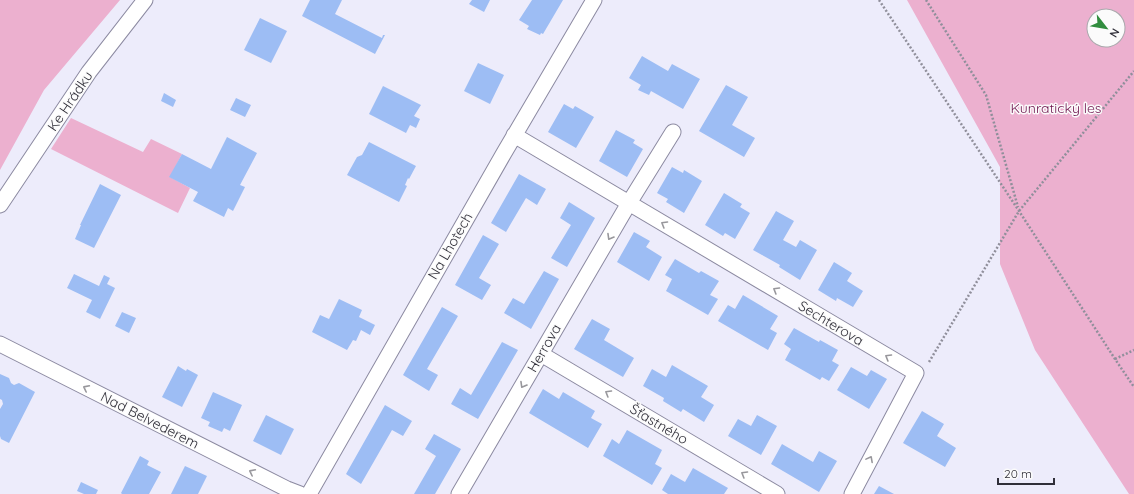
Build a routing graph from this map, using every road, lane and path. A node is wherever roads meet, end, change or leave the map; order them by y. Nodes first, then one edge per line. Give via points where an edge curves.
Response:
1 (145, 0) edge
2 (594, 0) edge
3 (879, 0) edge
4 (926, 0) edge
5 (1134, 71) edge
6 (673, 132) dead end
7 (514, 135) junction
8 (629, 203) junction
9 (0, 205) edge
10 (1020, 211) junction
11 (0, 344) edge
12 (1134, 350) edge
13 (541, 354) junction
14 (1115, 359) junction
15 (916, 373) junction
16 (1134, 387) edge
17 (300, 494) edge
18 (309, 494) edge
19 (459, 494) edge
20 (777, 494) edge
21 (852, 494) edge

1 - 9 street, Ke Hrádku via 89,72
2 - 7 street, Na Lhotech
3 - 10 path
4 - 10 path via 986,95
5 - 10 path
6 - 8 street
7 - 8 street, Sechterova
7 - 18 street, Na Lhotech
8 -> 13 street, Herrova
15 -> 8 street, Sechterova
10 - 14 path
10 - 15 path via 926,367
17 -> 11 street, Nad Belvederem
12 - 14 path
13 -> 19 street, Herrova
20 -> 13 street, Šťastného
14 - 16 path
21 -> 15 street

